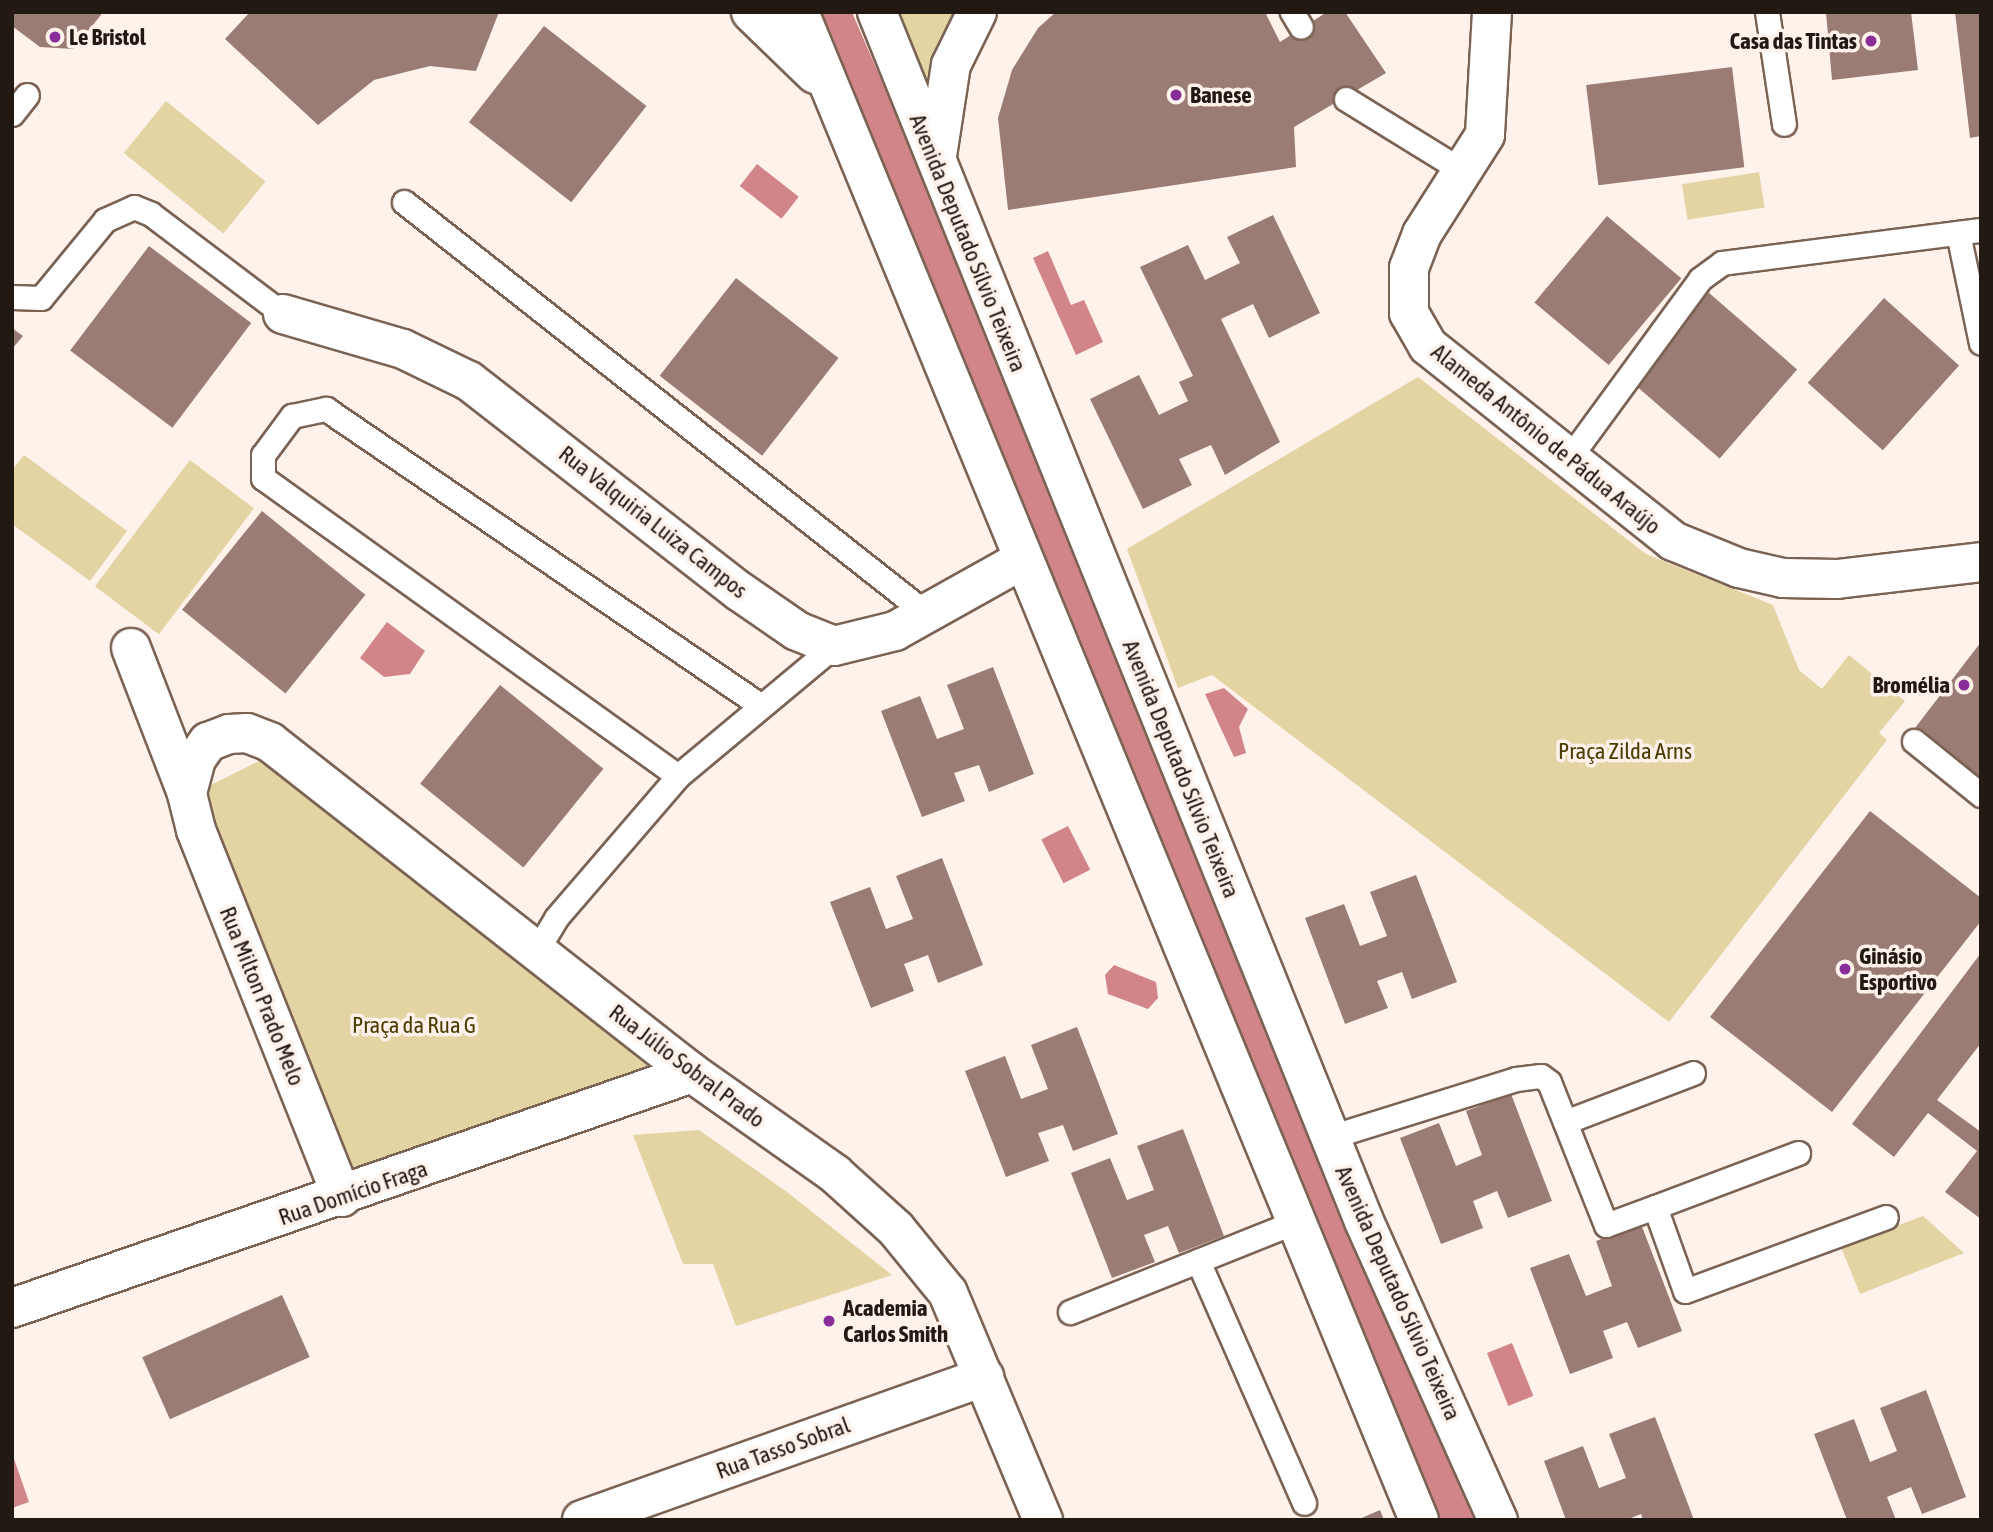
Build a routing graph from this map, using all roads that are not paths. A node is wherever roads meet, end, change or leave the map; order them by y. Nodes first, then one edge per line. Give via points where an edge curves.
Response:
1 (751, 12) edge
2 (799, 12) edge
3 (877, 12) edge
4 (977, 12) edge
5 (1767, 12) edge
6 (1484, 23) edge
7 (824, 83) junction
8 (27, 94) dead end
9 (1346, 99) dead end
10 (12, 114) edge
11 (1784, 124) dead end
12 (936, 165) junction
13 (1464, 172) junction
14 (404, 202) dead end
15 (1969, 231) edge
16 (12, 297) edge
17 (283, 314) joint
18 (1981, 343) edge
19 (1567, 461) junction
20 (1022, 560) junction
21 (1981, 562) edge
22 (927, 614) junction
23 (834, 646) junction
24 (131, 648) dead end
25 (760, 705) junction
26 (1914, 741) dead end
27 (208, 743) joint
28 (678, 776) junction
29 (187, 793) junction
30 (1981, 795) edge
31 (537, 950) junction
32 (692, 1073) junction
33 (1693, 1073) dead end
34 (1565, 1122) junction
35 (1330, 1137) junction
36 (1798, 1153) dead end
37 (342, 1197) junction
38 (1655, 1207) junction
39 (1886, 1217) dead end
40 (1295, 1222) junction
41 (1198, 1261) junction
42 (12, 1308) edge
43 (1070, 1312) dead end
44 (984, 1377) junction
45 (1304, 1503) dead end
46 (582, 1520) edge
47 (1043, 1520) edge
48 (1419, 1520) edge
49 (1498, 1520) edge

1 - 7 street
2 - 7 street
3 - 12 street, Avenida Deputado Sílvio Teixeira
4 - 12 street via 951,65
5 - 11 lane
6 - 13 street, Alameda Antônio de Pádua Araújo via 1485,135
7 - 20 street
8 - 10 lane
9 - 13 lane
12 - 35 street, Avenida Deputado Sílvio Teixeira
13 - 19 street, Alameda Antônio de Pádua Araújo via 1422,234 1409,268 1409,313 1428,346
14 - 22 lane
15 - 18 lane
15 - 19 lane via 1722,263 1700,279
16 - 17 lane via 41,298 105,220 134,207 151,214
17 - 23 street, Rua Valquiria Luiza Campos via 403,349 469,381 739,591 797,632
19 - 21 street, Alameda Antônio de Pádua Araújo via 1673,541 1739,568 1783,578 1837,579
20 - 22 street
20 - 40 street
22 - 23 street via 864,642
23 - 25 lane
24 - 29 street, Rua Milton Prado Melo
25 - 28 lane
25 - 28 lane via 326,409 292,416 263,455 263,478
26 - 30 lane
27 - 29 street, Rua Milton Prado Melo via 196,758
27 - 31 street, Rua Júlio Sobral Prado via 247,733 270,742
28 - 31 lane via 556,918
29 - 37 street, Rua Milton Prado Melo via 196,830
31 - 32 street, Rua Júlio Sobral Prado
32 - 37 street, Rua Domício Fraga
32 - 44 street, Rua Júlio Sobral Prado via 835,1174 896,1229 948,1293
33 - 34 lane
34 - 35 lane via 1549,1082 1541,1076 1516,1079
34 - 38 lane via 1606,1225
35 - 49 street, Avenida Deputado Sílvio Teixeira
36 - 38 lane
37 - 42 street, Rua Domício Fraga
38 - 39 lane via 1685,1291
40 - 41 lane
40 - 48 street
41 - 43 lane
41 - 45 lane
44 - 46 street, Rua Tasso Sobral
44 - 47 street, Rua Júlio Sobral Prado

